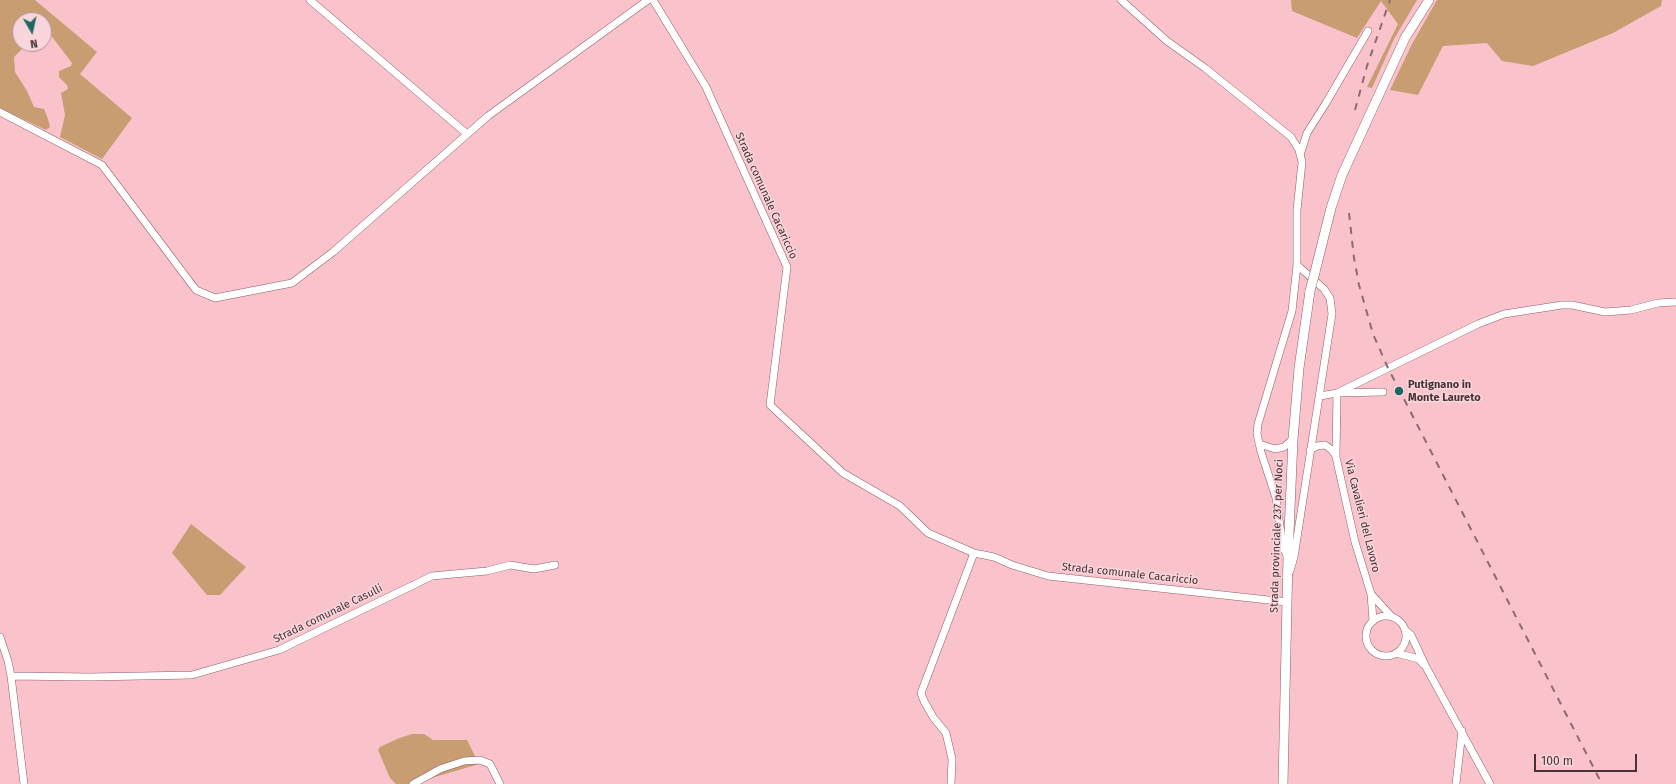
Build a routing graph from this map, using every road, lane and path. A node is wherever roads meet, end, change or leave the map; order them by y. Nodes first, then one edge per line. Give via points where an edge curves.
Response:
1 (310, 0) edge
2 (648, 0) edge
3 (653, 0) edge
4 (1121, 0) edge
5 (1428, 0) edge
6 (1368, 31) dead end
7 (0, 112) edge
8 (467, 134) junction
9 (1300, 155) junction
10 (1297, 265) junction
11 (1676, 302) edge
12 (1384, 392) dead end
13 (1337, 393) junction
14 (1320, 396) junction
15 (1293, 439) junction
16 (1259, 444) junction
17 (1310, 450) junction
18 (1336, 457) junction
19 (974, 553) junction
20 (1288, 557) junction
21 (555, 565) dead end
22 (1288, 578) junction
23 (1371, 594) junction
24 (1287, 602) junction
25 (1392, 616) junction
26 (1373, 621) junction
27 (1405, 630) junction
28 (0, 637) edge
29 (1396, 653) junction
30 (1426, 667) junction
31 (11, 676) junction
32 (1462, 731) junction
33 (24, 784) edge
34 (413, 784) edge
35 (500, 784) edge
36 (952, 784) edge
37 (1283, 784) edge
38 (1456, 784) edge
39 (1490, 784) edge

1 - 8 street
2 - 8 street
3 - 19 street, Strada comunale Cacariccio via 706,87 787,267 770,405 843,473 900,506 928,533
4 - 9 street via 1167,41 1291,137
5 - 15 main road, Strada provinciale 237 per Noci, bridge via 1405,38 1342,175 1331,208 1310,290 1299,368
6 - 9 street via 1326,104 1306,133
7 - 8 street via 102,165 196,290 215,298 292,283 333,252
9 - 10 street via 1302,162 1297,210
10 - 14 street via 1324,289 1330,298 1332,314
10 - 16 street via 1292,311 1258,424
11 - 13 street via 1605,312 1562,305 1504,314
12 - 13 street
13 - 14 street
13 - 18 street, Via Cavalieri del Lavoro
14 - 17 street
15 - 16 street via 1284,447 1275,449
15 - 20 main road, Strada provinciale 237 per Noci
16 - 20 street via 1276,498 1283,548
17 - 18 street via 1325,445
17 - 22 street via 1294,557
18 - 23 street, Via Cavalieri del Lavoro via 1355,542
19 - 24 street, Strada comunale Cacariccio via 994,557 1048,576
19 - 36 street via 921,693 933,717 946,733 952,759
20 - 22 main road, Strada provinciale 237 per Noci
21 - 31 street, Strada comunale Casulli via 534,569 510,565 487,571 432,576 280,650 192,674
22 - 24 main road, Strada provinciale 237 per Noci
23 - 25 street
23 - 26 street
24 - 37 main road, Strada provinciale 237 per Noci
25 - 26 street
25 - 27 street
26 - 29 street via 1367,632 1368,644 1372,650 1384,655
27 - 29 street via 1405,643
27 - 30 street via 1411,635
28 - 31 street
29 - 30 street via 1419,659
30 - 32 street
31 - 33 street
32 - 38 street
32 - 39 street
34 - 35 street via 440,769 464,761 480,760 490,764

